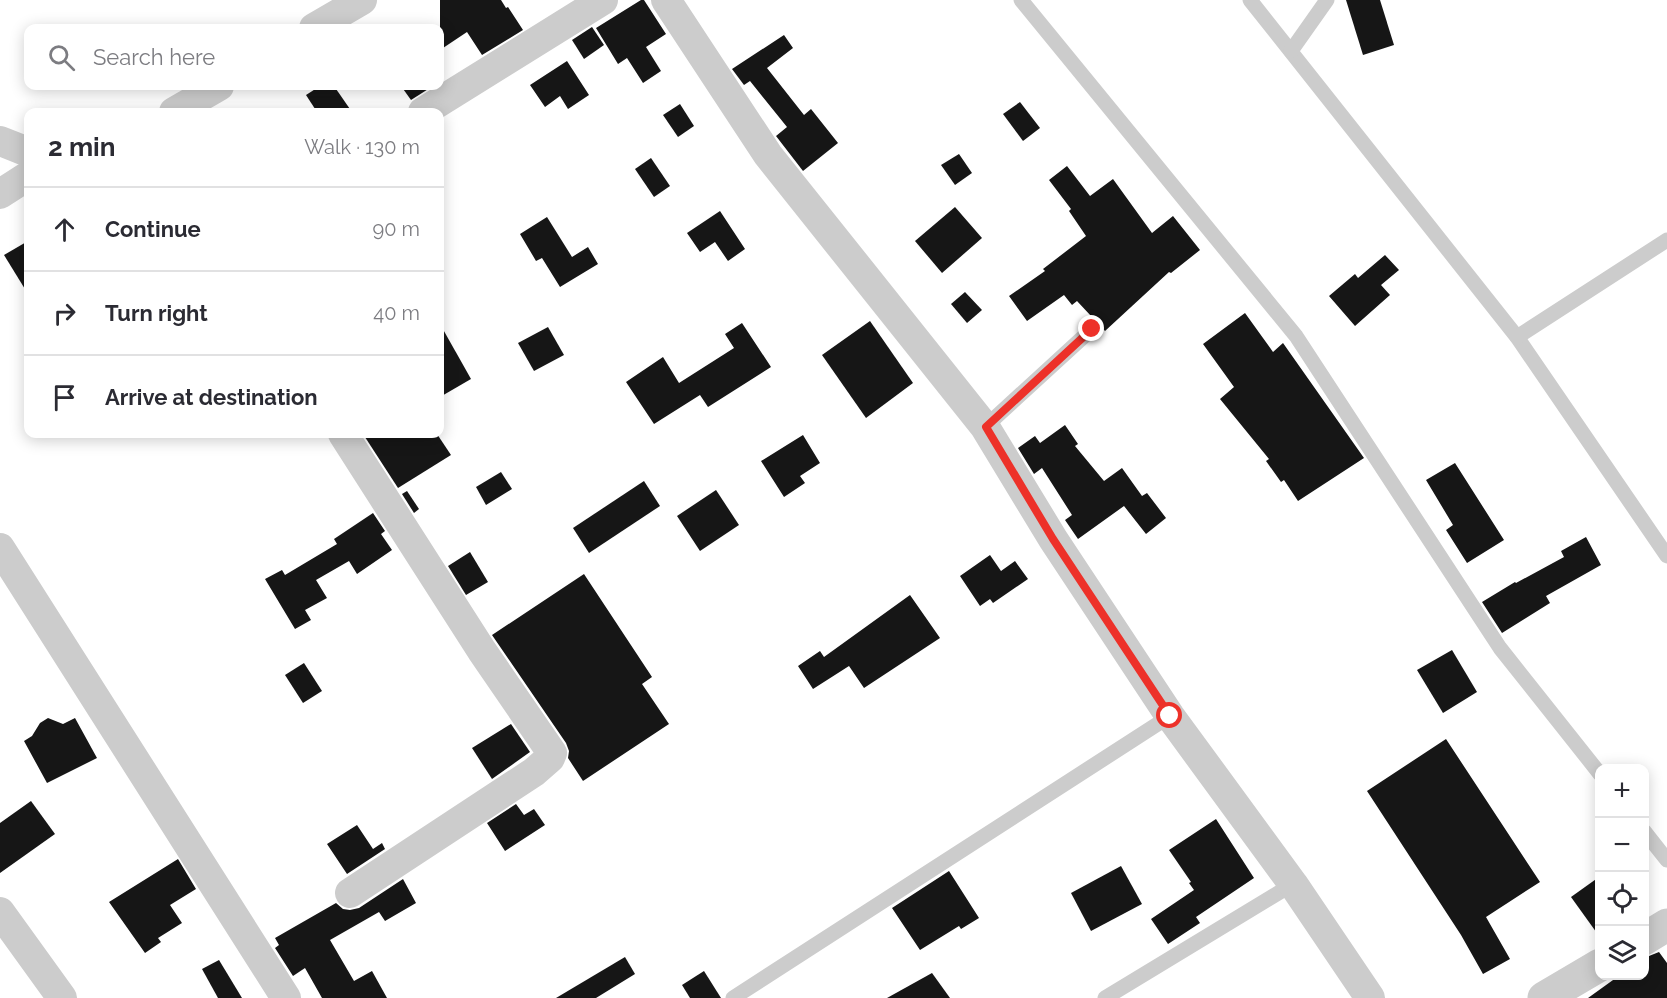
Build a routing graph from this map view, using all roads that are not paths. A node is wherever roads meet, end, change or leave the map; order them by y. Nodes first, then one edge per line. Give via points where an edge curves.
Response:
1 (362, 0) edge
2 (603, 0) edge
3 (666, 0) edge
4 (1021, 0) edge
5 (1251, 0) edge
6 (1327, 0) edge
7 (321, 24) edge
8 (1291, 51) junction
9 (212, 90) edge
10 (181, 108) edge
11 (429, 108) edge
12 (0, 141) edge
13 (24, 150) edge
14 (24, 179) edge
15 (0, 194) edge
16 (1667, 240) edge
17 (1092, 329) dead end
18 (1517, 337) junction
19 (986, 427) junction
20 (345, 438) edge
21 (0, 548) edge
22 (1667, 556) edge
23 (1170, 716) junction
24 (1595, 769) edge
25 (1649, 837) edge
26 (1667, 860) edge
27 (1293, 884) junction
28 (350, 893) dead end
29 (0, 912) edge
30 (1667, 925) edge
31 (1649, 936) edge
32 (1595, 967) edge
33 (62, 998) edge
34 (286, 998) edge
35 (733, 998) edge
36 (1105, 998) edge
37 (1370, 998) edge
38 (1544, 998) edge

1 - 7 street
2 - 11 street
3 - 19 street via 768,155
4 - 24 lane via 1296,336 1500,648
5 - 8 lane
6 - 8 lane
8 - 18 lane
9 - 10 street
12 - 13 street
14 - 15 street
16 - 18 lane
17 - 19 lane
18 - 22 lane
19 - 23 street via 1053,539
20 - 28 street via 552,753 534,772
21 - 34 street
23 - 27 street
23 - 35 lane
25 - 26 lane
27 - 36 lane
27 - 37 street
29 - 33 street
30 - 31 street
32 - 38 street

